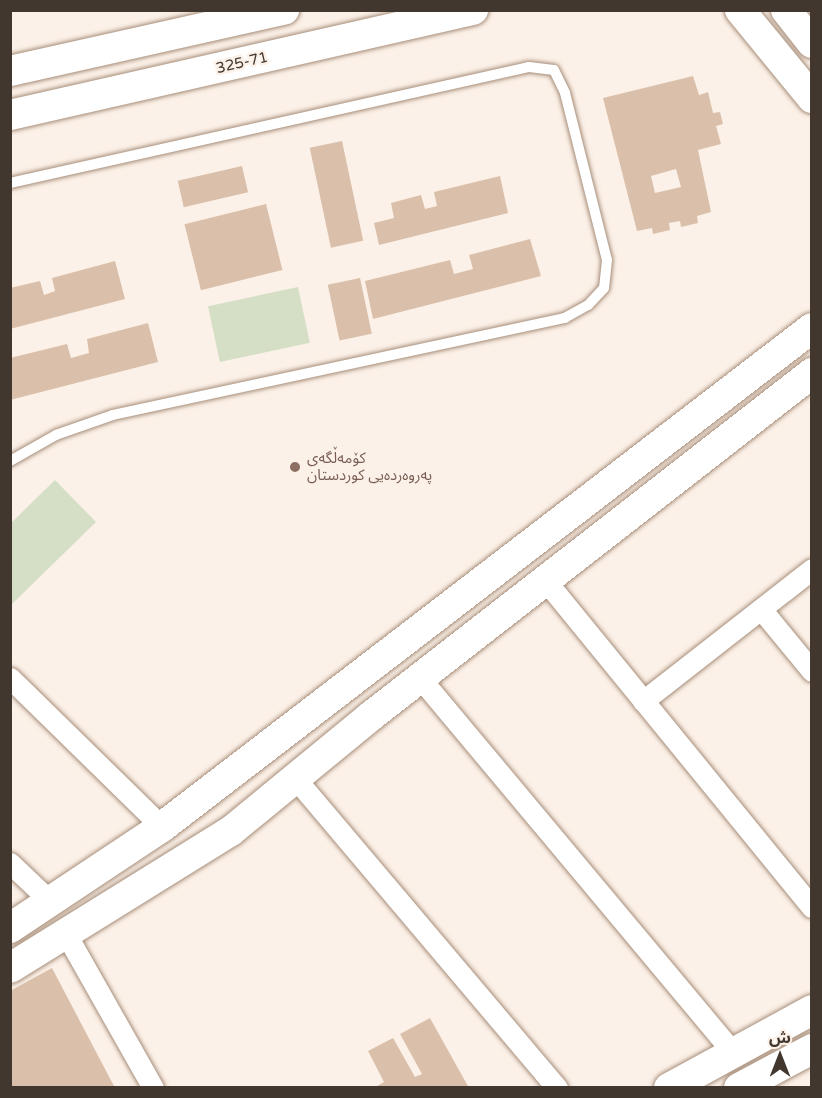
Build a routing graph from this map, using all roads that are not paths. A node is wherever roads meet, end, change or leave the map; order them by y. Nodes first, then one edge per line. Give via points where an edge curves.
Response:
1 (284, 10) edge
2 (473, 10) edge
3 (740, 10) edge
4 (786, 10) edge
5 (812, 43) edge
6 (10, 71) edge
7 (812, 98) edge
8 (10, 115) edge
9 (10, 183) edge
10 (812, 328) edge
11 (812, 373) edge
12 (10, 461) edge
13 (812, 569) edge
14 (545, 580) junction
15 (761, 609) junction
16 (812, 671) edge
17 (10, 678) edge
18 (420, 678) junction
19 (346, 687) junction
20 (643, 700) junction
21 (371, 716) junction
22 (295, 778) junction
23 (162, 827) junction
24 (10, 863) edge
25 (52, 903) junction
26 (812, 907) edge
27 (10, 928) edge
28 (66, 934) junction
29 (10, 968) edge
30 (812, 1010) edge
31 (812, 1049) edge
32 (734, 1053) junction
33 (153, 1088) edge
34 (557, 1088) edge
35 (669, 1088) edge
36 (739, 1088) edge

1 - 6 street
2 - 8 street, 325-71
3 - 7 street
4 - 5 street
9 - 12 lane via 530,67 554,70 565,93 607,260 604,288 565,318 113,415 56,435
10 - 19 street
11 - 14 street
13 - 15 street
14 - 18 street
14 - 20 street
15 - 16 street
15 - 20 street
17 - 23 street
18 - 21 street
18 - 32 street
19 - 21 street
19 - 23 street
20 - 26 street
21 - 22 street
22 - 28 street via 231,831
22 - 34 street
23 - 25 street
24 - 25 street
25 - 27 street
28 - 29 street
28 - 33 street
30 - 32 street
31 - 36 street
32 - 35 street

